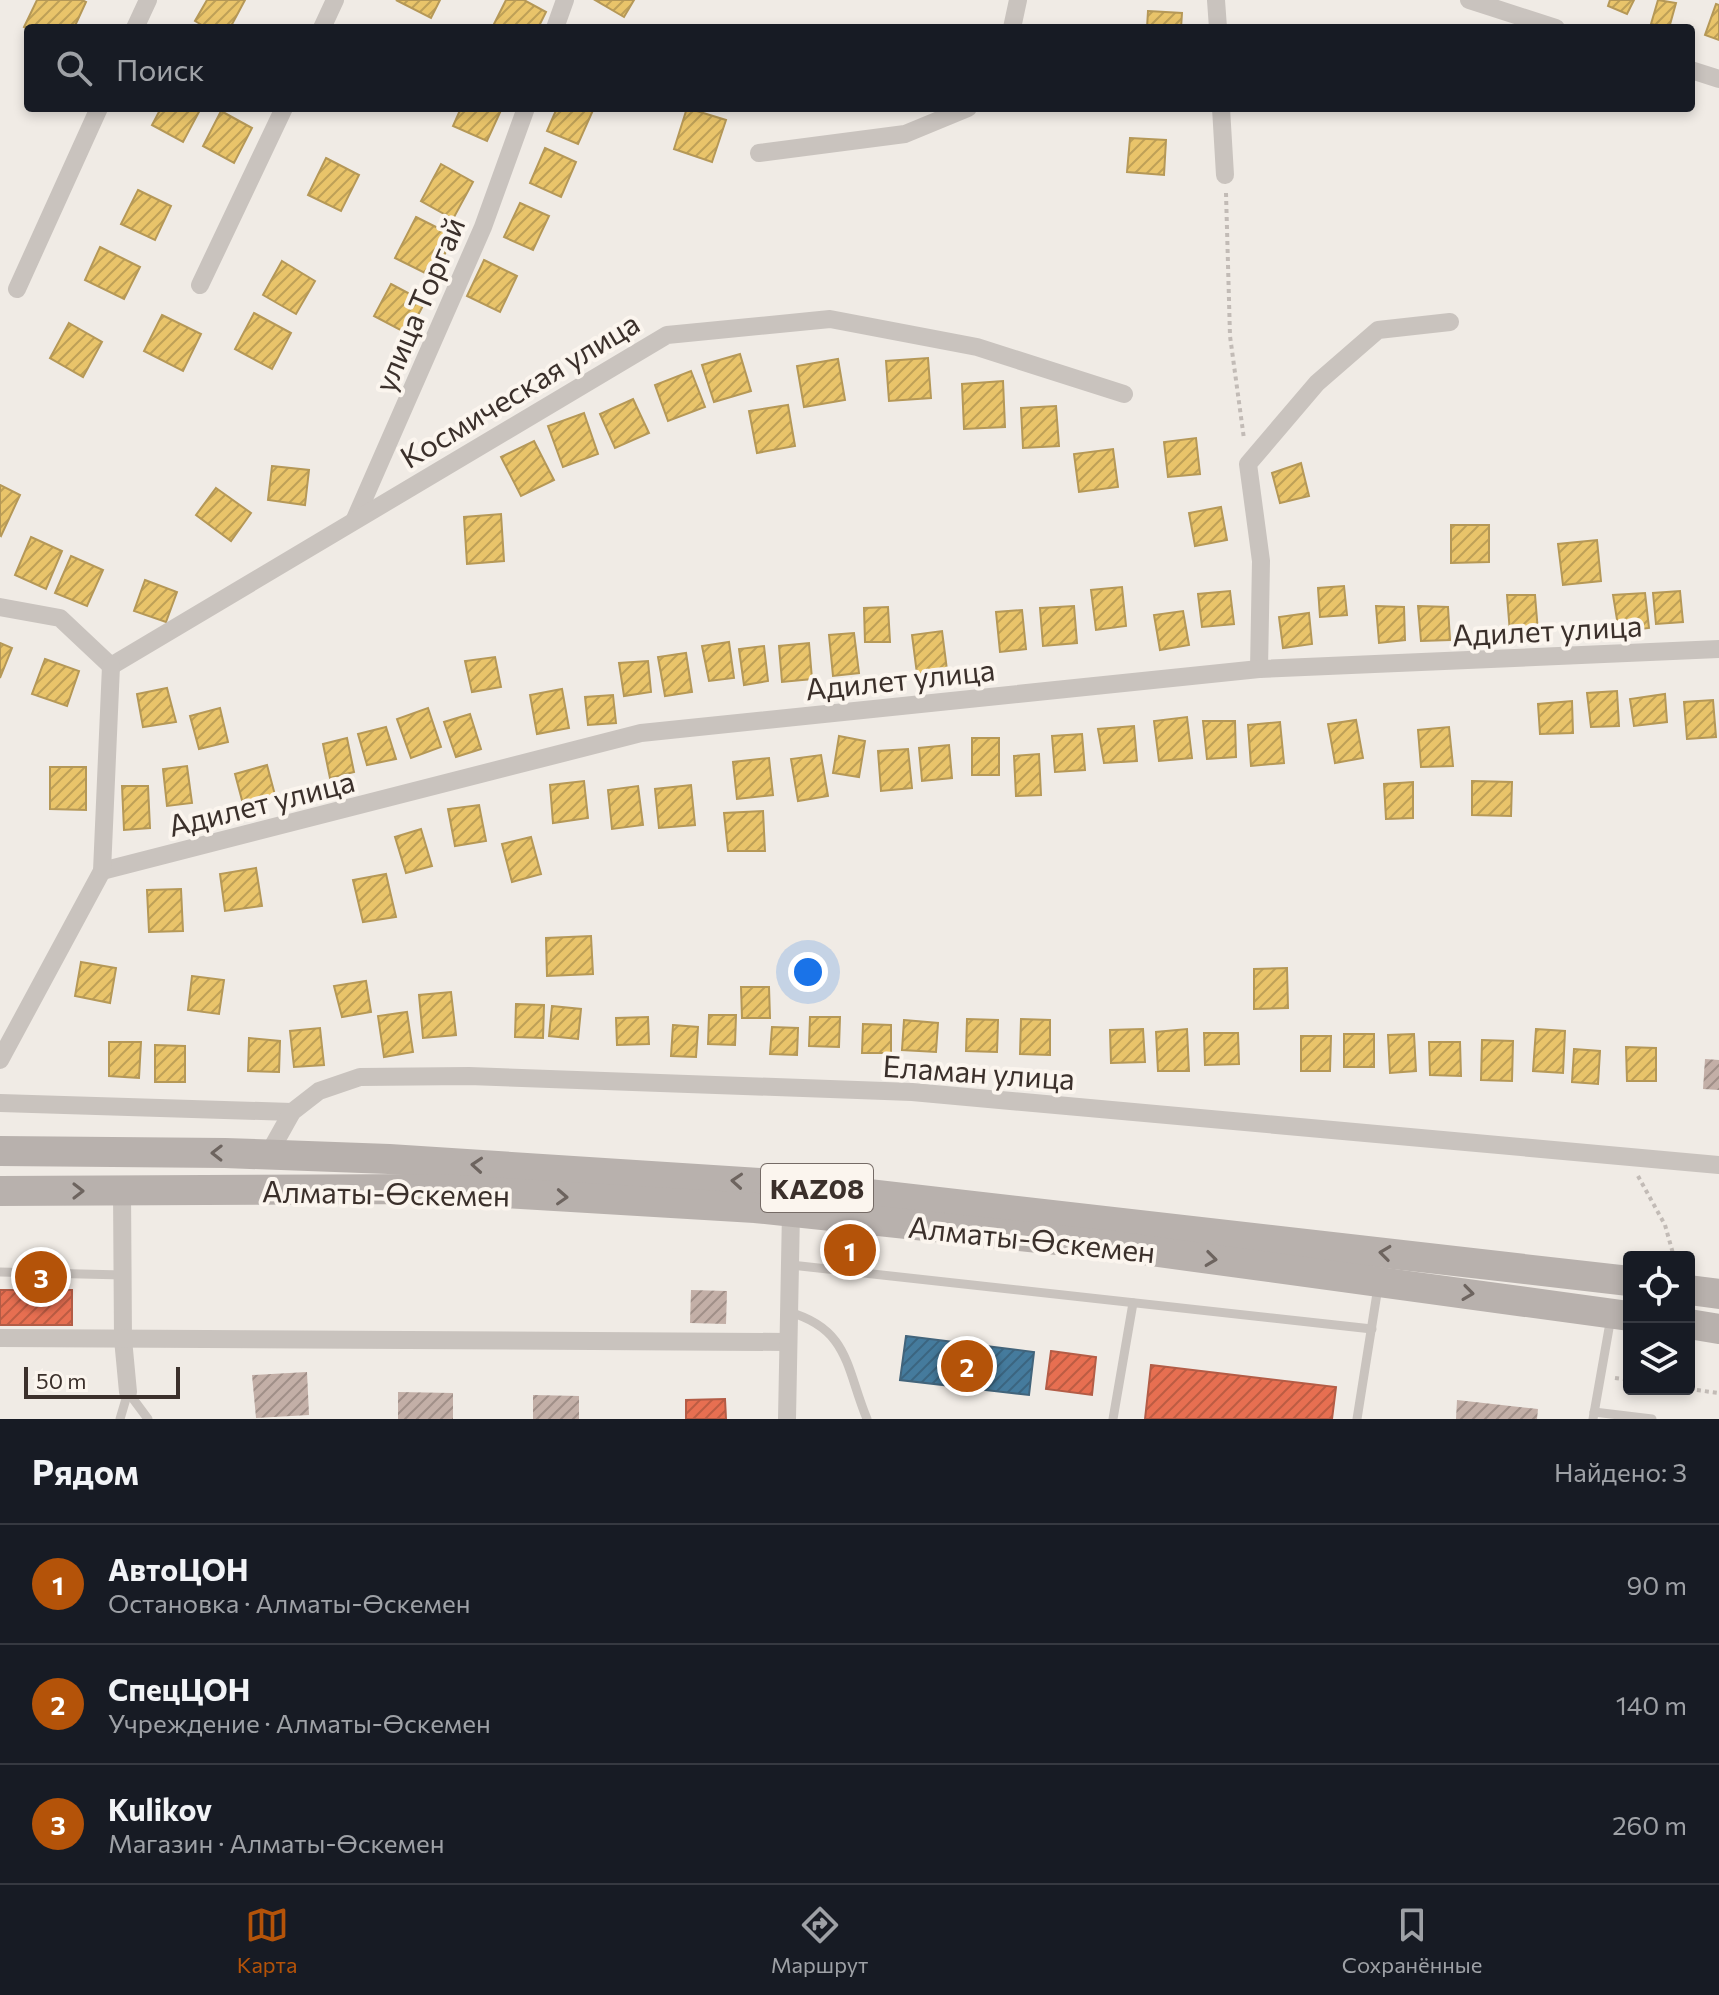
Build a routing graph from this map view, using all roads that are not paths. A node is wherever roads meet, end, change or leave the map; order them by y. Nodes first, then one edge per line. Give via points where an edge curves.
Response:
1 (148, 0) edge
2 (335, 0) edge
3 (565, 0) edge
4 (1018, 0) edge
5 (1216, 0) edge
6 (1469, 0) edge
7 (137, 24) edge
8 (324, 24) edge
9 (556, 24) edge
10 (1013, 24) edge
11 (1218, 24) edge
12 (1544, 24) edge
13 (1695, 71) edge
14 (1719, 79) edge
15 (97, 112) edge
16 (282, 112) edge
17 (525, 112) edge
18 (958, 112) edge
19 (1221, 112) edge
20 (759, 153) dead end
21 (1225, 175) road end
22 (200, 285) dead end
23 (17, 289) dead end
24 (1450, 322) dead end
25 (1124, 394) dead end
26 (355, 519) junction
27 (0, 607) edge
28 (1719, 649) edge
29 (111, 666) junction
30 (1259, 669) junction
31 (102, 871) junction
32 (0, 1060) edge
33 (0, 1103) edge
34 (292, 1112) junction
35 (0, 1151) edge
36 (268, 1155) junction
37 (389, 1159) junction
38 (1719, 1165) edge
39 (390, 1189) junction
40 (0, 1191) edge
41 (122, 1191) junction
42 (791, 1212) junction
43 (791, 1265) junction
44 (0, 1272) edge
45 (123, 1275) junction
46 (1379, 1280) junction
47 (1623, 1280) edge
48 (1695, 1291) edge
49 (1719, 1294) edge
50 (1133, 1303) junction
51 (789, 1312) junction
52 (1620, 1314) edge
53 (1695, 1325) edge
54 (1372, 1329) junction
55 (1719, 1329) edge
56 (0, 1338) edge
57 (123, 1339) junction
58 (788, 1342) junction
59 (128, 1392) junction
60 (1594, 1415) edge
61 (120, 1419) edge
62 (148, 1419) edge
63 (787, 1419) edge
64 (867, 1419) edge
65 (1113, 1419) edge
66 (1357, 1419) edge
67 (1652, 1419) edge

1 - 7 street
2 - 8 street
3 - 9 street
4 - 10 street
5 - 11 street
6 - 12 street
13 - 14 street
15 - 23 street
16 - 22 street
17 - 26 street, улица Торгай via 483,227
18 - 20 street via 905,134
19 - 21 street
24 - 30 street via 1378,330 1317,383 1248,464 1261,561
25 - 26 street, Космическая улица via 977,347 830,319 667,335
26 - 29 street, Космическая улица
27 - 29 street via 60,618
28 - 30 street, Адилет улица
29 - 31 street
30 - 31 street, Адилет улица via 641,733
31 - 32 street
33 - 34 street
34 - 36 street, Еламан улица
34 - 38 street, Еламан улица via 319,1091 360,1077 912,1092
36 -> 35 main road, Алматы-Өскемен / KAZ08
36 - 37 main road, Алматы-Өскемен / KAZ08
37 - 39 main road
47 -> 37 main road, Алматы-Өскемен / KAZ08 via 790,1185
39 - 41 main road, Алматы-Өскемен / KAZ08
39 -> 42 main road, Алматы-Өскемен / KAZ08
40 -> 41 main road, Алматы-Өскемен / KAZ08
41 - 45 street
42 - 43 street
42 -> 46 main road, Алматы-Өскемен / KAZ08
43 - 50 lane
43 - 51 street
44 - 45 lane
45 - 57 street
46 -> 52 main road, Алматы-Өскемен / KAZ08
46 - 54 lane
48 - 49 main road
50 - 54 lane
50 - 65 lane
51 - 58 street
51 - 64 lane via 827,1328
52 - 60 lane
53 - 55 main road
54 - 66 lane
56 - 57 street
57 - 58 street
57 - 59 street
58 - 63 street
59 - 61 lane
59 - 62 lane
60 - 67 lane

